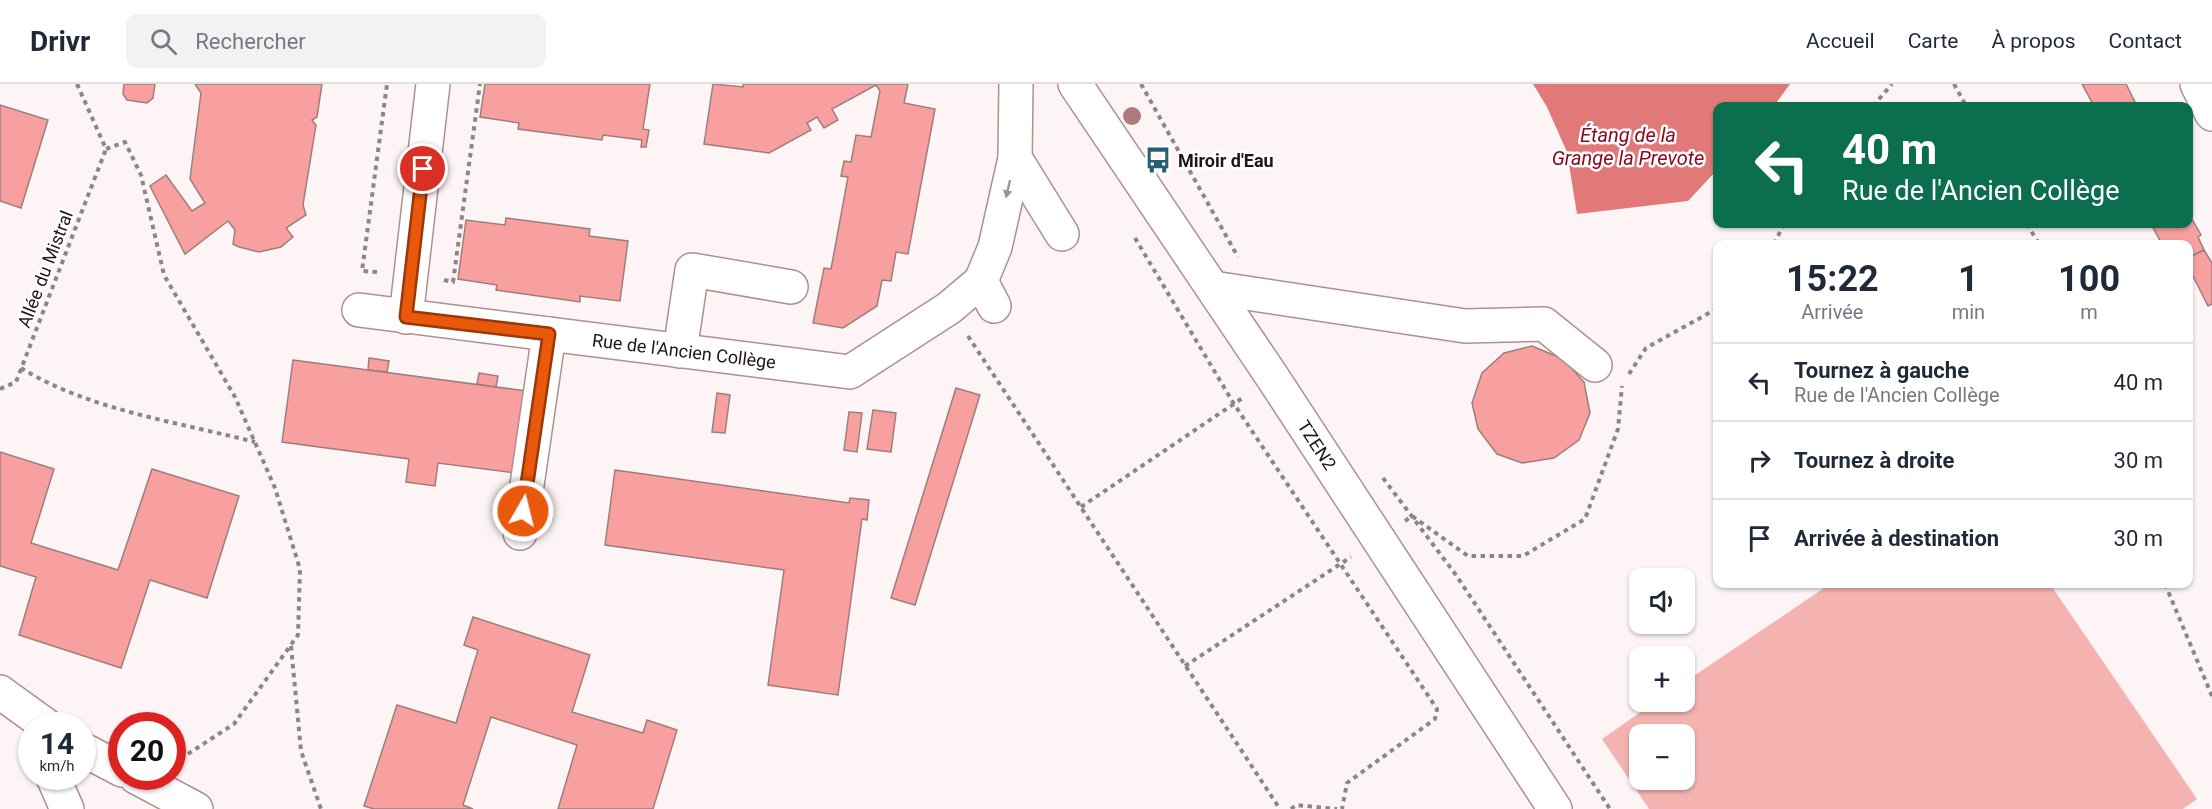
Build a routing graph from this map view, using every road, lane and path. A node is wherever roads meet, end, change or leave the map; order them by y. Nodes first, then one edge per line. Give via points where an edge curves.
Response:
1 (77, 84) edge
2 (433, 84) edge
3 (1016, 84) edge
4 (1075, 84) edge
5 (1141, 84) edge
6 (1892, 84) edge
7 (1954, 84) edge
8 (1876, 102) edge
9 (1964, 102) edge
10 (106, 149) junction
11 (1015, 158) junction
12 (1131, 232) dead end
13 (1062, 234) dead end
14 (791, 287) dead end
15 (1213, 288) junction
16 (1260, 296) junction
17 (949, 308) junction
18 (359, 310) dead end
19 (1713, 311) edge
20 (406, 317) junction
21 (549, 334) junction
22 (680, 351) junction
23 (1595, 365) dead end
24 (21, 368) junction
25 (1628, 375) dead end
26 (1274, 378) junction
27 (1622, 384) dead end
28 (0, 389) edge
29 (1233, 404) junction
30 (255, 442) junction
31 (1379, 474) dead end
32 (1081, 507) junction
33 (1412, 516) junction
34 (520, 533) dead end
35 (1378, 538) junction
36 (1339, 565) junction
37 (2167, 588) edge
38 (291, 645) junction
39 (1185, 666) junction
40 (2212, 696) edge
41 (186, 755) edge
42 (59, 790) edge
43 (160, 790) edge
44 (68, 809) edge
45 (196, 809) edge
46 (321, 809) edge
47 (1280, 809) edge
48 (1291, 809) edge
49 (1337, 809) edge
50 (1342, 809) edge
51 (1555, 809) edge
52 (1610, 809) edge

1 - 10 path
2 - 20 street
3 - 11 street
4 - 15 street, TZEN2
5 - 16 path
6 - 8 path
7 - 9 path
10 - 24 path, Allée du Mistral
10 - 30 path via 125,142 141,175 164,276 235,397
11 - 13 street
11 -> 17 street, Rue de l'Ancien Collège via 987,293
12 - 29 path
14 - 22 street via 692,270
15 - 16 street
15 - 26 street, TZEN2
16 - 23 street via 1465,326 1544,324
17 - 22 street, Rue de l'Ancien Collège via 850,372
17 - 32 path
18 - 20 street, Rue de l'Ancien Collège
19 - 25 path via 1646,348
20 - 21 street, Rue de l'Ancien Collège
21 - 22 street, Rue de l'Ancien Collège
21 - 34 street
24 - 28 path, Allée du Mistral via 16,382
24 - 30 path via 50,386 72,393
26 - 29 path
26 - 35 street, TZEN2
27 - 33 path via 1618,429 1585,519 1523,556 1468,556
29 - 32 path
29 - 36 path
30 - 38 path via 275,488 300,569 298,635
31 - 33 path
32 - 39 path
33 - 35 path
33 - 52 path via 1456,575
35 - 36 path
35 - 51 street, TZEN2
36 - 39 path
36 - 50 path via 1437,709 1435,719 1347,783
37 - 40 path
38 - 41 path via 234,724
38 - 46 path via 302,751
39 - 47 path
42 - 44 street
43 - 45 street
48 - 49 path

